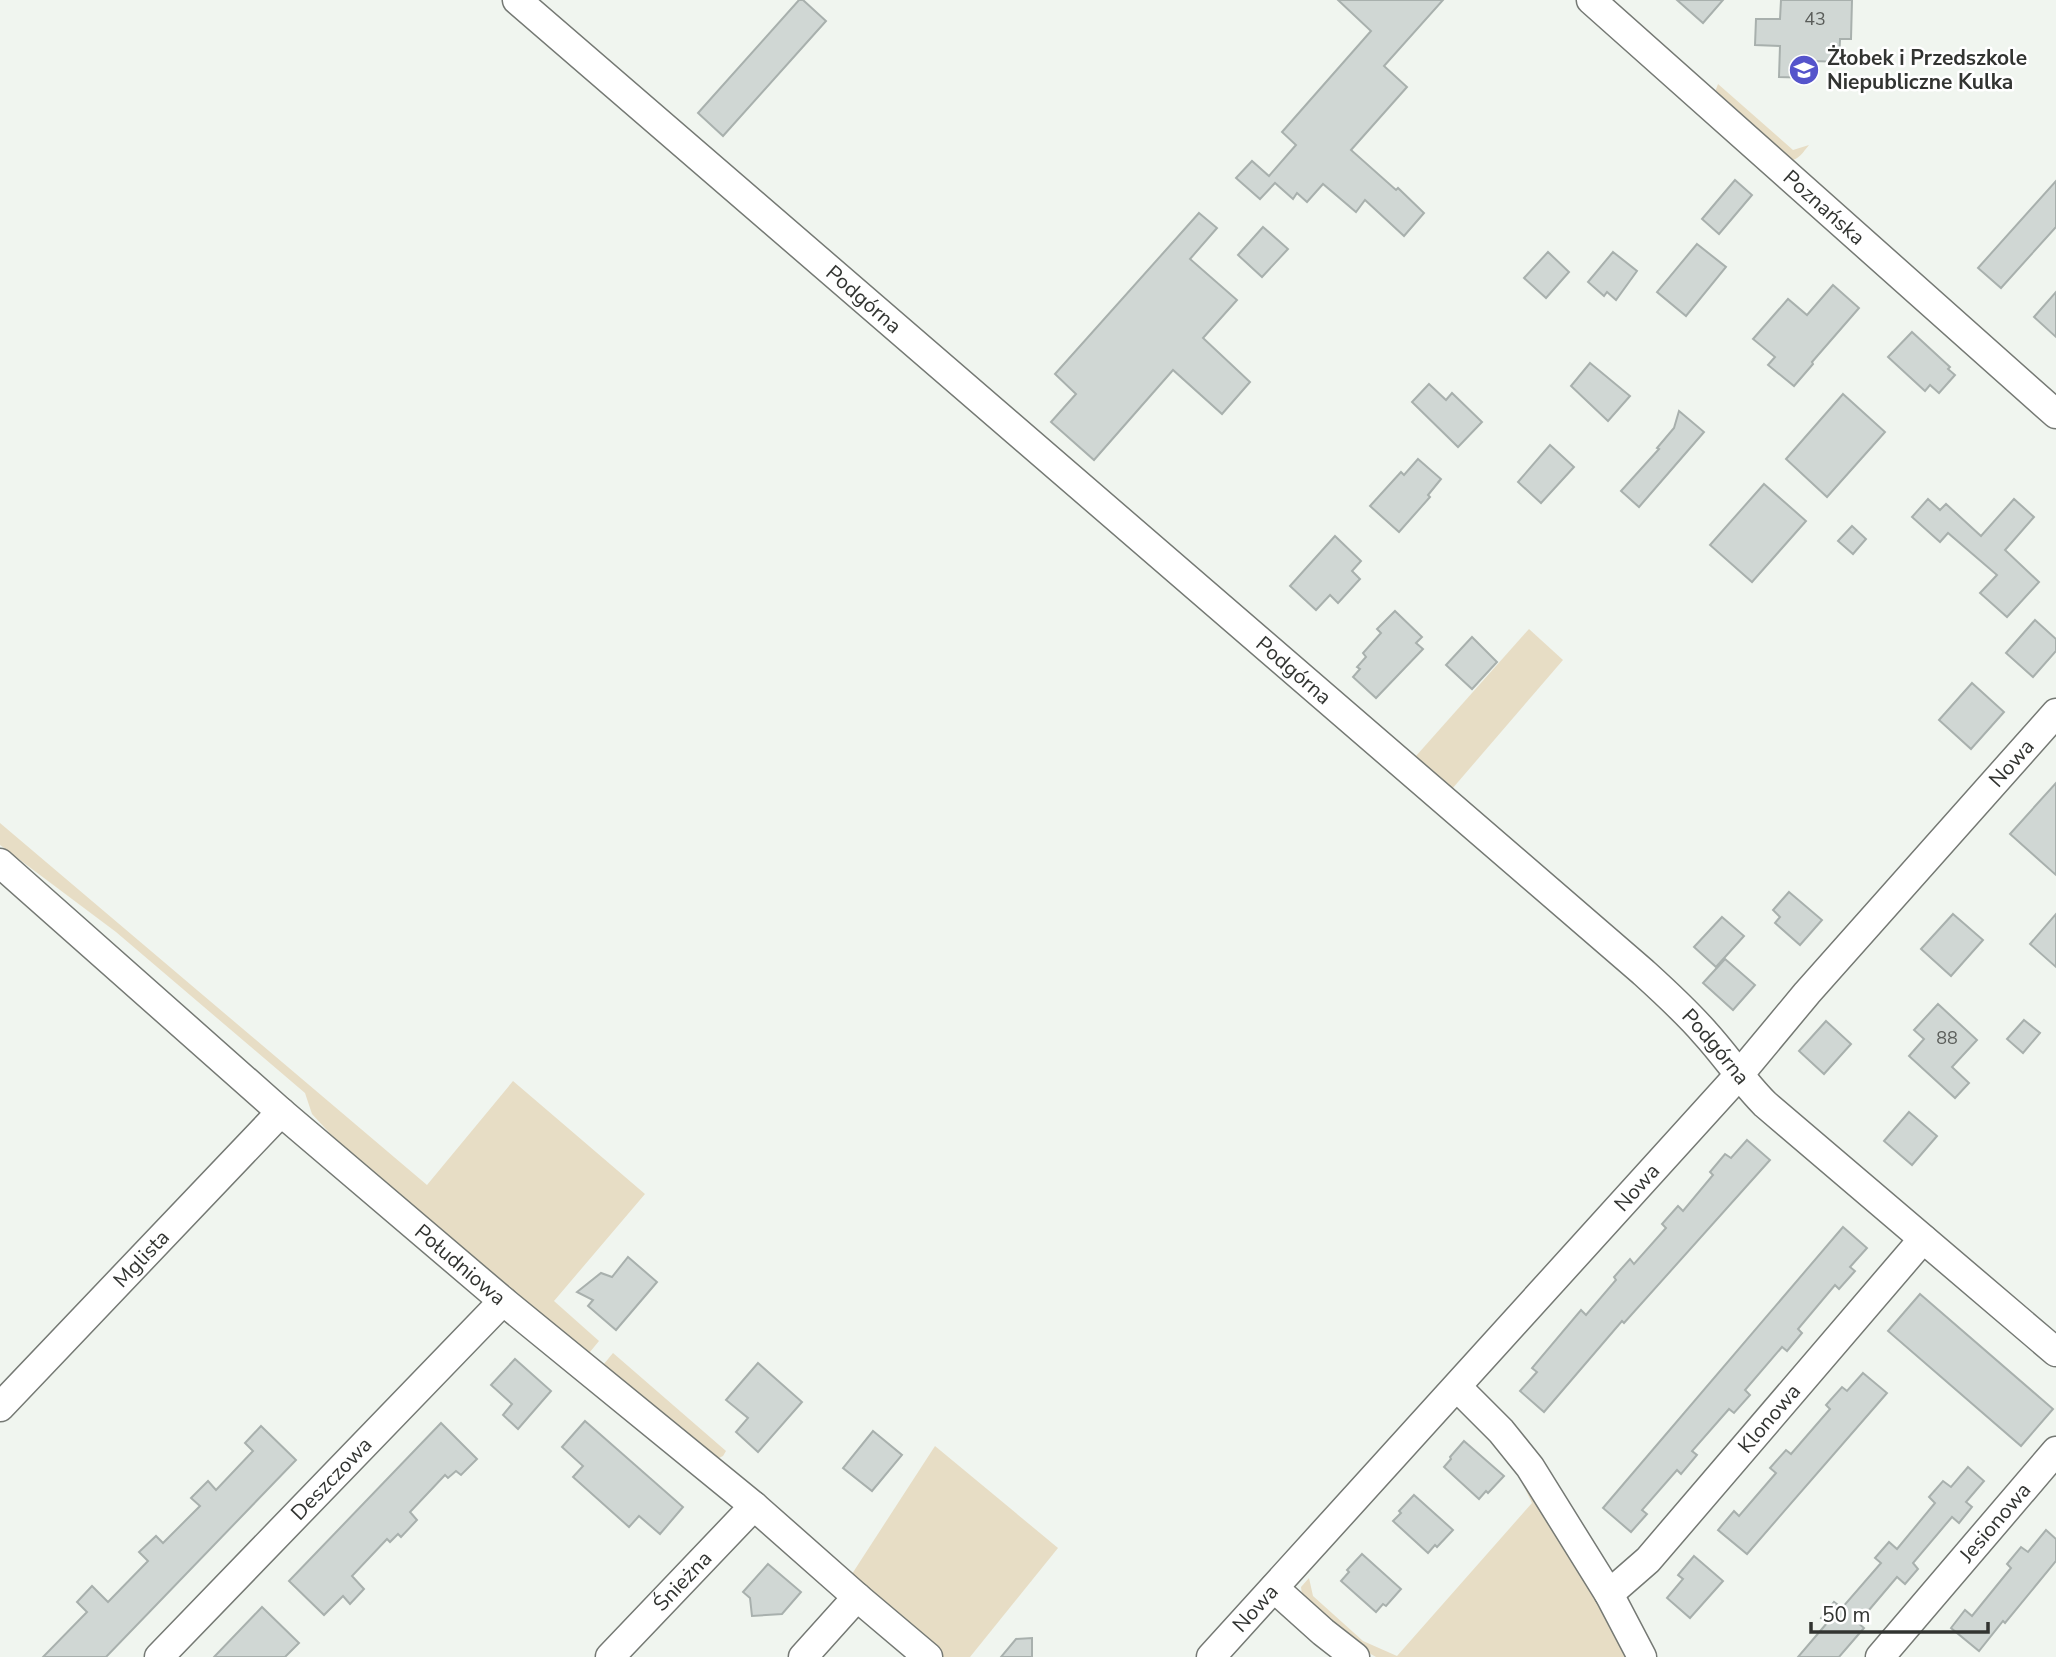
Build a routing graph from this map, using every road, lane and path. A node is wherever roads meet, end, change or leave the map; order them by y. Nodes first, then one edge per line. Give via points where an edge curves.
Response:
1 (517, 0) edge
2 (1591, 0) edge
3 (2056, 414) edge
4 (2056, 713) edge
5 (0, 863) edge
6 (1738, 1076) junction
7 (281, 1112) junction
8 (1923, 1239) junction
9 (503, 1301) junction
10 (2056, 1352) edge
11 (1457, 1387) junction
12 (0, 1407) edge
13 (2056, 1451) edge
14 (754, 1506) junction
15 (1274, 1588) junction
16 (1609, 1594) junction
17 (857, 1597) junction
18 (159, 1657) edge
19 (610, 1657) edge
20 (803, 1657) edge
21 (928, 1657) edge
22 (1211, 1657) edge
23 (1354, 1657) edge
24 (1642, 1657) edge
25 (1880, 1657) edge

1 - 6 street, Podgórna via 1643,972 1708,1036
2 - 3 street, Poznańska
4 - 6 street, Nowa
5 - 7 street, Południowa
6 - 8 street, Podgórna
6 - 11 street, Nowa
7 - 9 street, Południowa
7 - 12 street, Mglista
8 - 10 street, Podgórna
8 - 16 street, Klonowa via 1648,1560
9 - 14 street, Południowa
9 - 18 street, Deszczowa
11 - 15 street, Nowa
11 - 16 street via 1523,1458
13 - 25 street, Jesionowa
14 - 17 street, Południowa
14 - 19 street, Śnieżna
15 - 22 street, Nowa
15 - 23 street
16 - 24 street
17 - 20 street
17 - 21 street, Południowa

